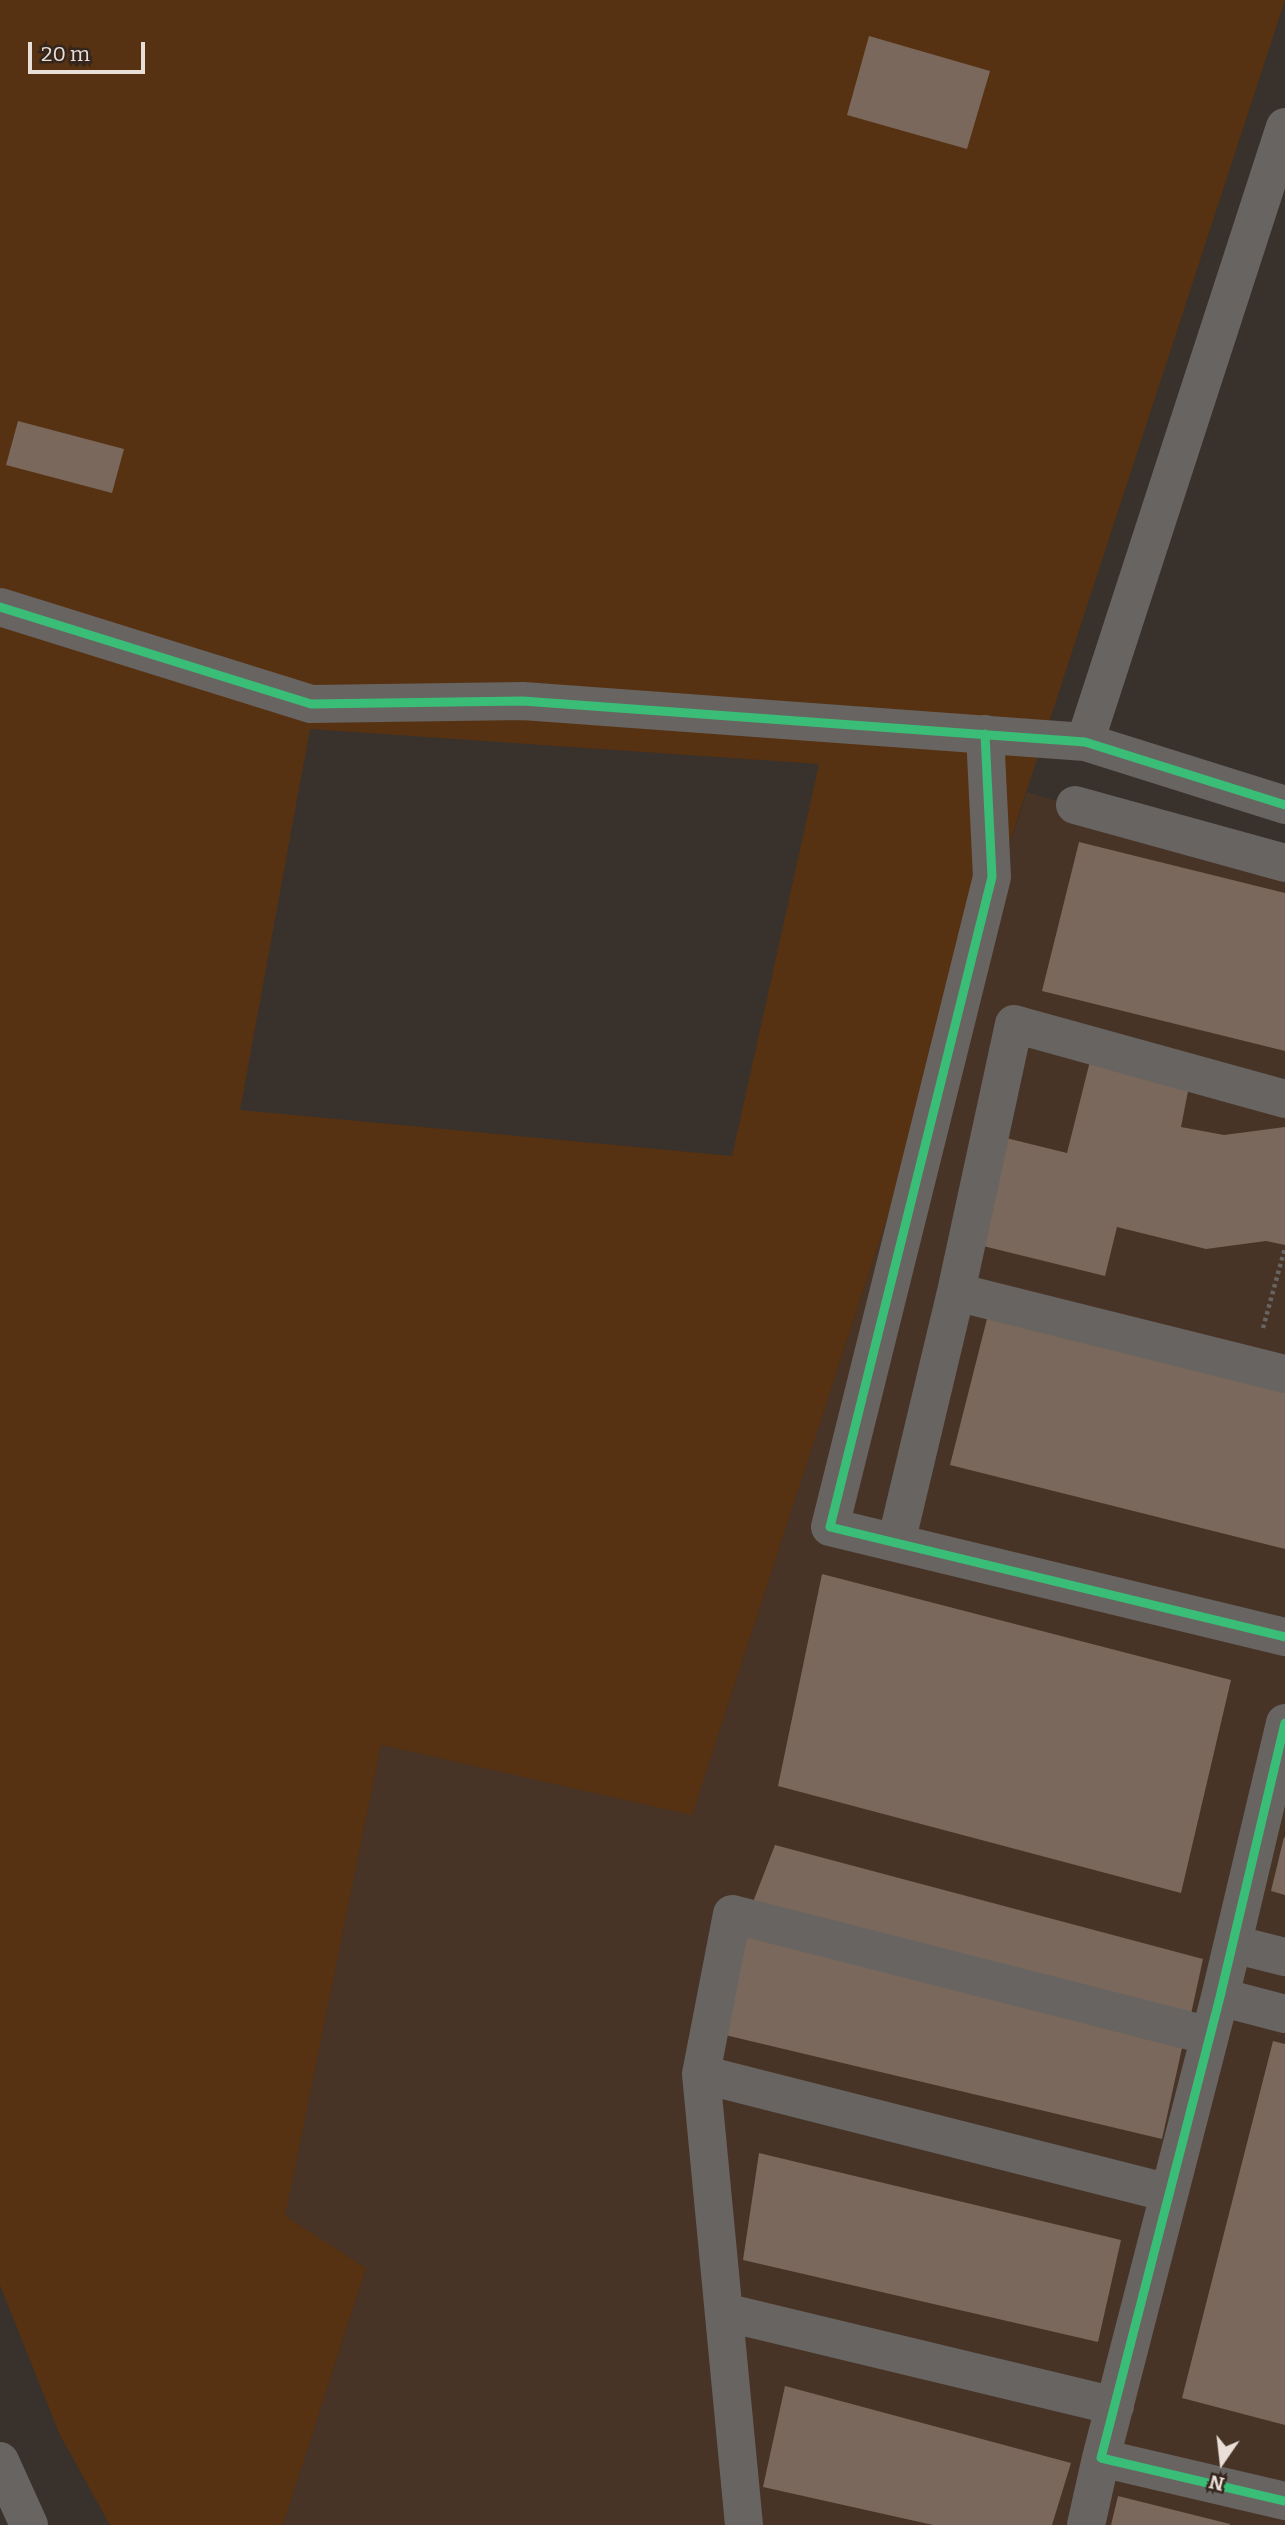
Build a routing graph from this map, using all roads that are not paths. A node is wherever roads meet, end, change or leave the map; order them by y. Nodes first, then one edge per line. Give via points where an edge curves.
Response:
1 (1285, 127) edge
2 (0, 607) edge
3 (985, 734) junction
4 (1085, 742) junction
5 (1075, 805) dead end
6 (1285, 805) edge
7 (1285, 863) edge
8 (1285, 1099) edge
9 (956, 1292) junction
10 (1269, 1370) edge
11 (896, 1543) junction
12 (1285, 1637) edge
13 (1285, 1723) edge
14 (1233, 1944) junction
15 (1285, 1957) edge
16 (1220, 1997) junction
17 (1285, 2014) edge
18 (1210, 2036) junction
19 (701, 2074) junction
20 (1170, 2193) junction
21 (724, 2312) junction
22 (1115, 2406) junction
23 (1101, 2458) junction
24 (0, 2461) edge
25 (1285, 2501) edge
26 (29, 2525) edge
27 (744, 2525) edge
28 (1086, 2525) edge

1 - 4 street
2 - 3 street via 311,704 523,701
3 - 4 street
3 - 11 street via 992,877 830,1527
4 - 6 street
5 - 7 street
8 - 9 street via 1014,1024
9 - 10 street
9 - 11 street
11 - 12 street
13 - 14 street
14 - 15 street
14 - 16 street
16 - 17 street
16 - 18 street
18 - 19 street via 732,1914
18 - 20 street
19 - 20 street
19 - 21 street
20 - 22 street
21 - 22 street
21 - 27 street
22 - 23 street
23 - 25 street
23 - 28 street
24 - 26 street

